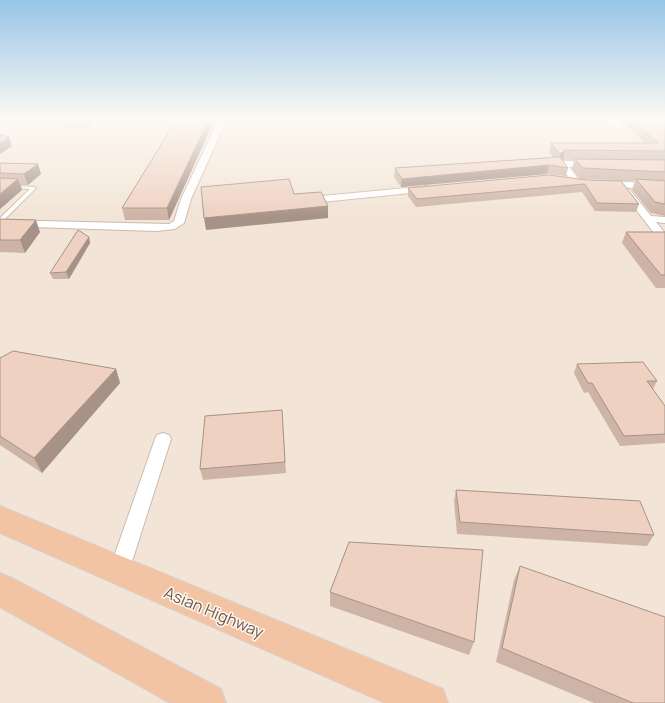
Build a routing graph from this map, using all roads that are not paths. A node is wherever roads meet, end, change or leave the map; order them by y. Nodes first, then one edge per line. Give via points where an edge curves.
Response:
1 (208, 152) edge
2 (602, 164) edge
3 (566, 180) edge
4 (584, 183) junction
5 (622, 185) junction
6 (0, 186) edge
7 (665, 186) edge
8 (438, 188) edge
9 (312, 200) edge
10 (649, 219) junction
11 (665, 220) edge
12 (0, 222) edge
13 (665, 240) edge
14 (163, 439) dead end
15 (0, 519) edge
16 (119, 570) junction
17 (0, 590) edge
18 (207, 703) edge
19 (429, 703) edge

1 - 12 street via 186,199 179,223 170,227
2 - 4 street via 564,164
3 - 4 street
4 - 5 street
5 - 7 street
5 - 10 street
6 - 12 lane via 34,188
8 - 9 street
10 - 11 street
10 - 13 street
14 - 16 street
15 - 16 highway, Asian Highway
16 - 19 highway, Asian Highway
17 - 18 highway

